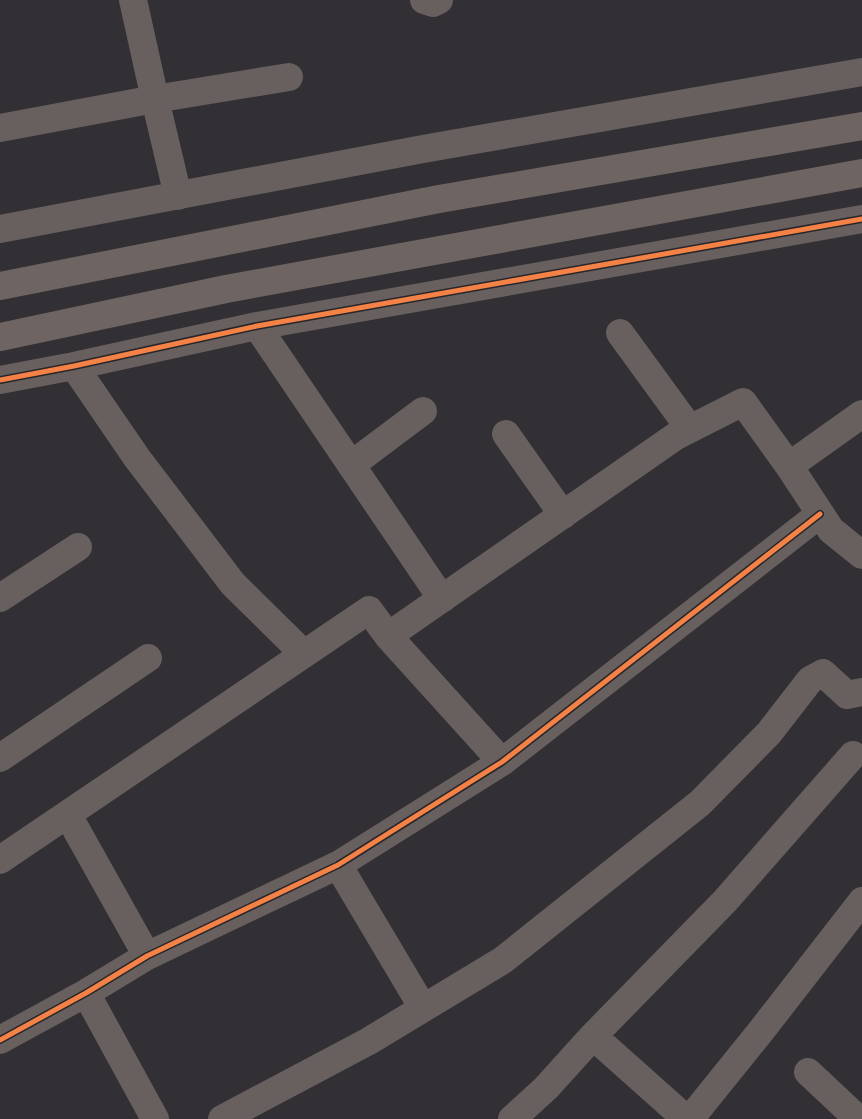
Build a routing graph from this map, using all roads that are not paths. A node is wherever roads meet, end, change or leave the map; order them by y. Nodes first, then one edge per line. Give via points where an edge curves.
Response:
1 (133, 0) edge
2 (424, 0) edge
3 (439, 0) edge
4 (862, 72) edge
5 (289, 77) dead end
6 (155, 100) junction
7 (862, 126) edge
8 (0, 128) edge
9 (862, 173) edge
10 (178, 196) junction
11 (862, 219) edge
12 (0, 229) edge
13 (0, 286) edge
14 (257, 326) junction
15 (620, 333) dead end
16 (0, 337) edge
17 (74, 366) junction
18 (0, 380) edge
19 (422, 412) dead end
20 (862, 414) edge
21 (690, 429) junction
22 (506, 434) dead end
23 (351, 465) junction
24 (789, 466) junction
25 (820, 514) junction
26 (563, 515) junction
27 (78, 547) dead end
28 (862, 555) edge
29 (0, 598) edge
30 (442, 600) junction
31 (388, 636) junction
32 (304, 654) junction
33 (148, 658) dead end
34 (862, 692) edge
35 (854, 755) dead end
36 (0, 758) edge
37 (502, 762) junction
38 (68, 815) junction
39 (0, 860) edge
40 (338, 865) junction
41 (862, 901) edge
42 (147, 956) junction
43 (86, 993) junction
44 (423, 1008) junction
45 (593, 1036) junction
46 (0, 1040) edge
47 (808, 1072) dead end
48 (155, 1119) edge
49 (222, 1119) edge
50 (512, 1119) edge
51 (686, 1119) edge
52 (690, 1119) edge
53 (858, 1119) edge

1 - 6 street
2 - 3 street via 433,3
4 - 10 street
5 - 6 street
6 - 8 street
6 - 10 street
7 - 13 highway via 438,199
9 - 16 highway via 226,289
10 - 12 street
11 - 14 street
14 - 17 street
14 - 23 street
15 - 21 street
17 - 18 street
17 - 32 street via 137,458 233,584
19 - 23 street
20 - 24 street
21 - 24 street via 743,402
21 - 26 street
22 - 26 street
23 - 30 street
24 - 25 street
25 - 28 street via 831,530
25 - 37 street
26 - 30 street
27 - 29 street
30 - 31 street
31 - 32 street via 369,610
31 - 37 street
32 - 38 street
33 - 36 street
34 - 44 street via 847,696 823,673 810,680 769,734 700,803 503,960
35 - 45 street via 726,901
37 - 40 street
38 - 39 street
38 - 42 street
40 - 42 street
40 - 44 street
41 - 52 street
42 - 43 street
43 - 46 street
43 - 48 street
44 - 49 street via 369,1041
45 - 50 street via 546,1088
45 - 51 street
47 - 53 street

